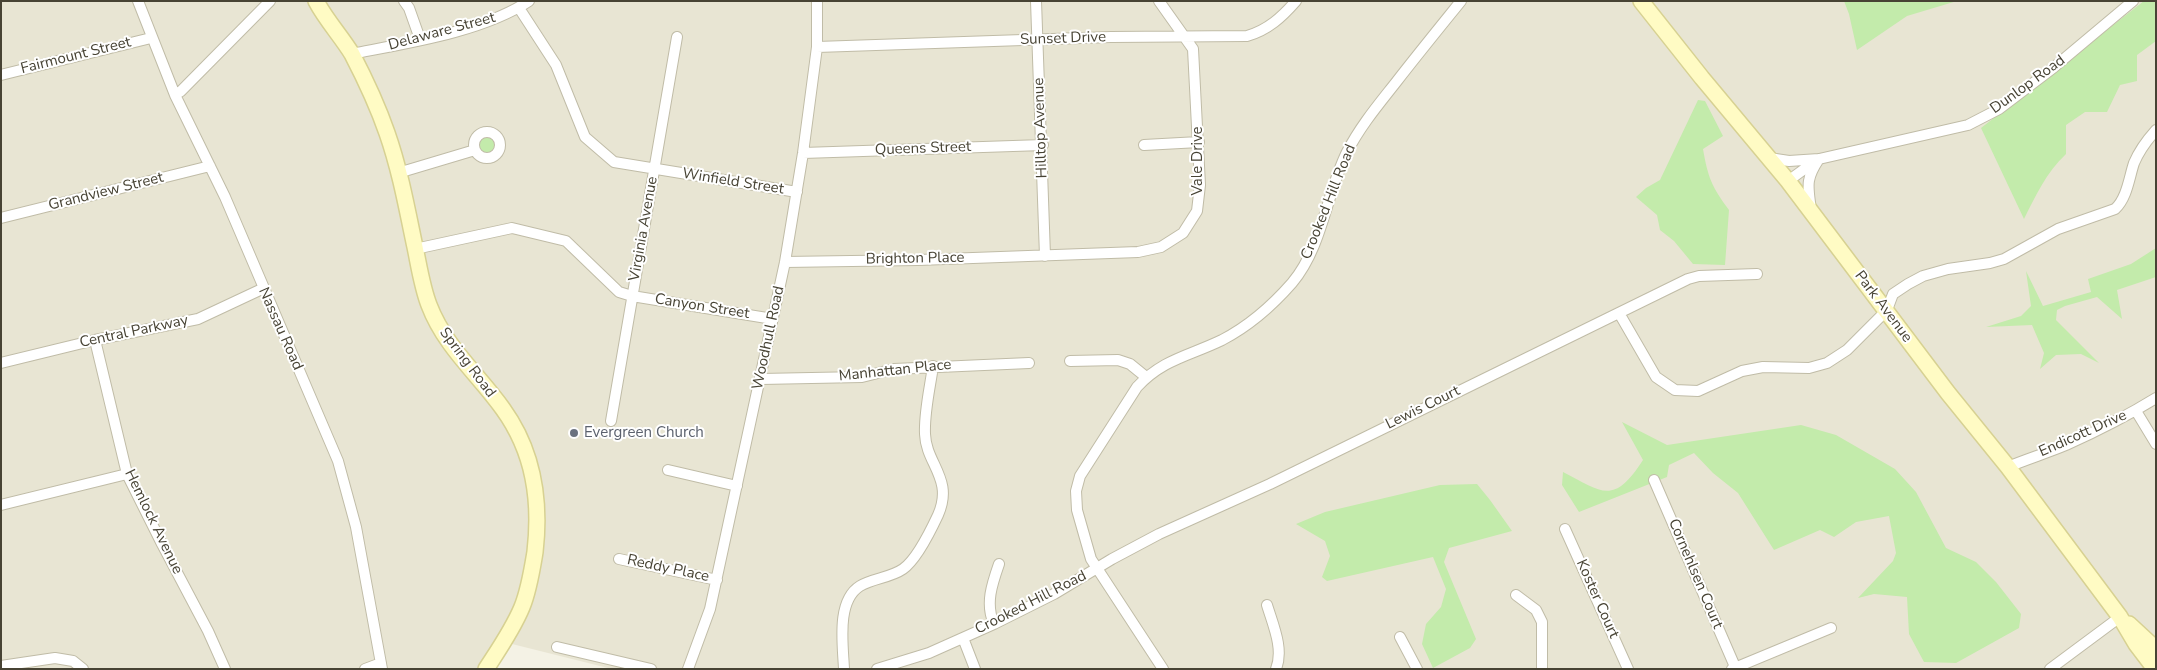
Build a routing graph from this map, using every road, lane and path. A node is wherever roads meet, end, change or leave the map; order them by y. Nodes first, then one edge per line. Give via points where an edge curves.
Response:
1 (138, 1) edge
2 (270, 1) edge
3 (316, 1) edge
4 (404, 1) edge
5 (529, 1) edge
6 (816, 1) edge
7 (1036, 1) edge
8 (1160, 1) edge
9 (1296, 1) edge
10 (1461, 1) edge
11 (1641, 1) edge
12 (2133, 1) edge
13 (519, 8) junction
14 (1184, 36) junction
15 (678, 37) dead end
16 (151, 38) junction
17 (420, 39) junction
18 (1037, 39) junction
19 (817, 47) junction
20 (351, 54) junction
21 (1, 75) edge
22 (174, 95) junction
23 (2156, 130) edge
24 (1199, 142) junction
25 (1043, 145) junction
26 (1144, 145) dead end
27 (475, 150) dead end
28 (803, 153) junction
29 (1770, 158) junction
30 (1819, 159) junction
31 (210, 166) junction
32 (654, 169) junction
33 (398, 173) junction
34 (1788, 180) junction
35 (797, 192) junction
36 (1811, 211) junction
37 (1, 218) edge
38 (415, 249) junction
39 (1045, 256) junction
40 (785, 262) junction
41 (1757, 274) dead end
42 (262, 289) junction
43 (632, 296) junction
44 (1887, 310) junction
45 (1619, 313) junction
46 (773, 319) junction
47 (94, 340) junction
48 (1070, 361) dead end
49 (1, 363) edge
50 (1029, 363) dead end
51 (933, 366) junction
52 (1146, 377) junction
53 (761, 379) junction
54 (2156, 398) edge
55 (2136, 410) junction
56 (611, 421) dead end
57 (2156, 444) edge
58 (2008, 467) junction
59 (668, 470) dead end
60 (127, 474) junction
61 (1654, 480) dead end
62 (737, 486) junction
63 (1, 505) edge
64 (1566, 529) dead end
65 (619, 559) dead end
66 (998, 564) dead end
67 (1096, 569) junction
68 (717, 580) junction
69 (1516, 595) dead end
70 (1267, 606) dead end
71 (2120, 617) junction
72 (994, 624) junction
73 (1831, 628) dead end
74 (1400, 637) dead end
75 (963, 638) junction
76 (557, 647) dead end
77 (2156, 649) edge
78 (1, 666) edge
79 (382, 666) edge
80 (1735, 668) edge
81 (83, 669) edge
82 (225, 669) edge
83 (365, 669) edge
84 (486, 669) edge
85 (651, 669) edge
86 (688, 669) edge
87 (844, 669) edge
88 (877, 669) edge
89 (975, 669) edge
90 (1163, 669) edge
91 (1276, 669) edge
92 (1417, 669) edge
93 (1542, 669) edge
94 (1628, 669) edge
95 (2050, 669) edge
96 (2154, 669) edge

1 - 16 street, Nassau Road
2 - 22 street
3 - 20 main road, Spring Road
4 - 17 street
5 - 13 street, Delaware Street
6 - 19 street, Woodhull Road
7 - 18 street, Hilltop Avenue
8 - 14 street, Vale Drive
9 - 14 street, Sunset Drive via 1260,32 1247,36
10 - 52 street, Crooked Hill Road via 1361,126 1340,168 1316,242 1294,281 1247,326 1165,364
11 - 29 main road, Park Avenue
12 - 30 street, Dunlop Road via 1998,109 1968,125
13 - 17 street, Delaware Street via 473,27
13 - 32 street, Winfield Street via 556,65 585,137 614,162
14 - 18 street, Sunset Drive
14 - 24 street, Vale Drive via 1193,49
15 - 32 street, Virginia Avenue
16 - 21 street, Fairmount Street
16 - 22 street, Nassau Road
17 - 20 street, Delaware Street
18 - 19 street, Sunset Drive
18 - 25 street, Hilltop Avenue
19 - 28 street, Woodhull Road
20 - 33 main road, Spring Road via 387,133
22 - 31 street, Nassau Road
23 - 44 street via 2135,162 2121,204 2115,209 2058,229 1990,263 1923,276 1893,294
24 - 26 street
24 - 39 street, Vale Drive via 1197,211 1183,233 1161,247 1138,252
25 - 28 street, Queens Street
25 - 39 street, Hilltop Avenue
27 - 33 street
28 - 35 street, Woodhull Road
29 - 30 street, Dunlop Road via 1789,161
29 - 34 main road, Park Avenue
30 - 34 street, Dunlop Road
30 - 36 street via 1809,174 1807,184
31 - 37 street, Grandview Street
31 - 42 street, Nassau Road
32 - 35 street, Winfield Street
32 - 43 street, Virginia Avenue
33 - 38 main road, Spring Road
34 - 36 main road, Park Avenue
35 - 40 street, Woodhull Road
36 - 44 main road, Park Avenue
38 - 43 street, Canyon Street via 512,228 566,241 619,292
38 - 84 main road, Spring Road via 423,288 435,319 452,349 502,408 516,430 531,464 536,487 536,544 523,605
39 - 40 street, Brighton Place
40 - 46 street, Woodhull Road
41 - 45 street, Lewis Court via 1693,277
42 - 47 street, Central Parkway via 198,319
42 - 79 street, Nassau Road via 338,461 361,548
43 - 46 street, Canyon Street
43 - 56 street, Virginia Avenue
44 - 45 street via 1847,350 1827,364 1809,368 1763,367 1742,371 1698,391 1675,390 1656,377
44 - 58 main road, Park Avenue
45 - 67 street, Lewis Court via 1270,484 1159,534
46 - 53 street, Woodhull Road
47 - 49 street, Central Parkway
47 - 60 street, Hemlock Avenue
48 - 52 street via 1118,360 1130,364
50 - 51 street, Manhattan Place
51 - 53 street, Manhattan Place via 894,369 862,377
51 - 87 street via 925,436 941,481 939,513 904,569 859,586 850,596 844,621
52 - 67 street, Crooked Hill Road via 1087,464 1076,491 1080,526
53 - 62 street, Woodhull Road
54 - 55 street, Endicott Drive
55 - 57 street
55 - 58 street, Endicott Drive via 2065,445
58 - 71 main road, Park Avenue
59 - 62 street
60 - 63 street
60 - 82 street, Hemlock Avenue
61 - 80 street, Cornehlsen Court
62 - 68 street, Woodhull Road
64 - 94 street, Koster Court
65 - 68 street, Reddy Place
66 - 72 street via 989,599
67 - 72 street, Crooked Hill Road
67 - 90 street
68 - 86 street, Woodhull Road
69 - 93 street via 1536,610 1542,622
70 - 91 street via 1280,660
71 - 77 main road, Park Avenue
71 - 95 street
71 - 96 main road, Park Avenue
72 - 75 street, Crooked Hill Road
73 - 80 street
74 - 92 street
75 - 88 street, Crooked Hill Road via 904,662
75 - 89 street
76 - 85 street
78 - 81 street via 55,658 73,661
79 - 83 street

